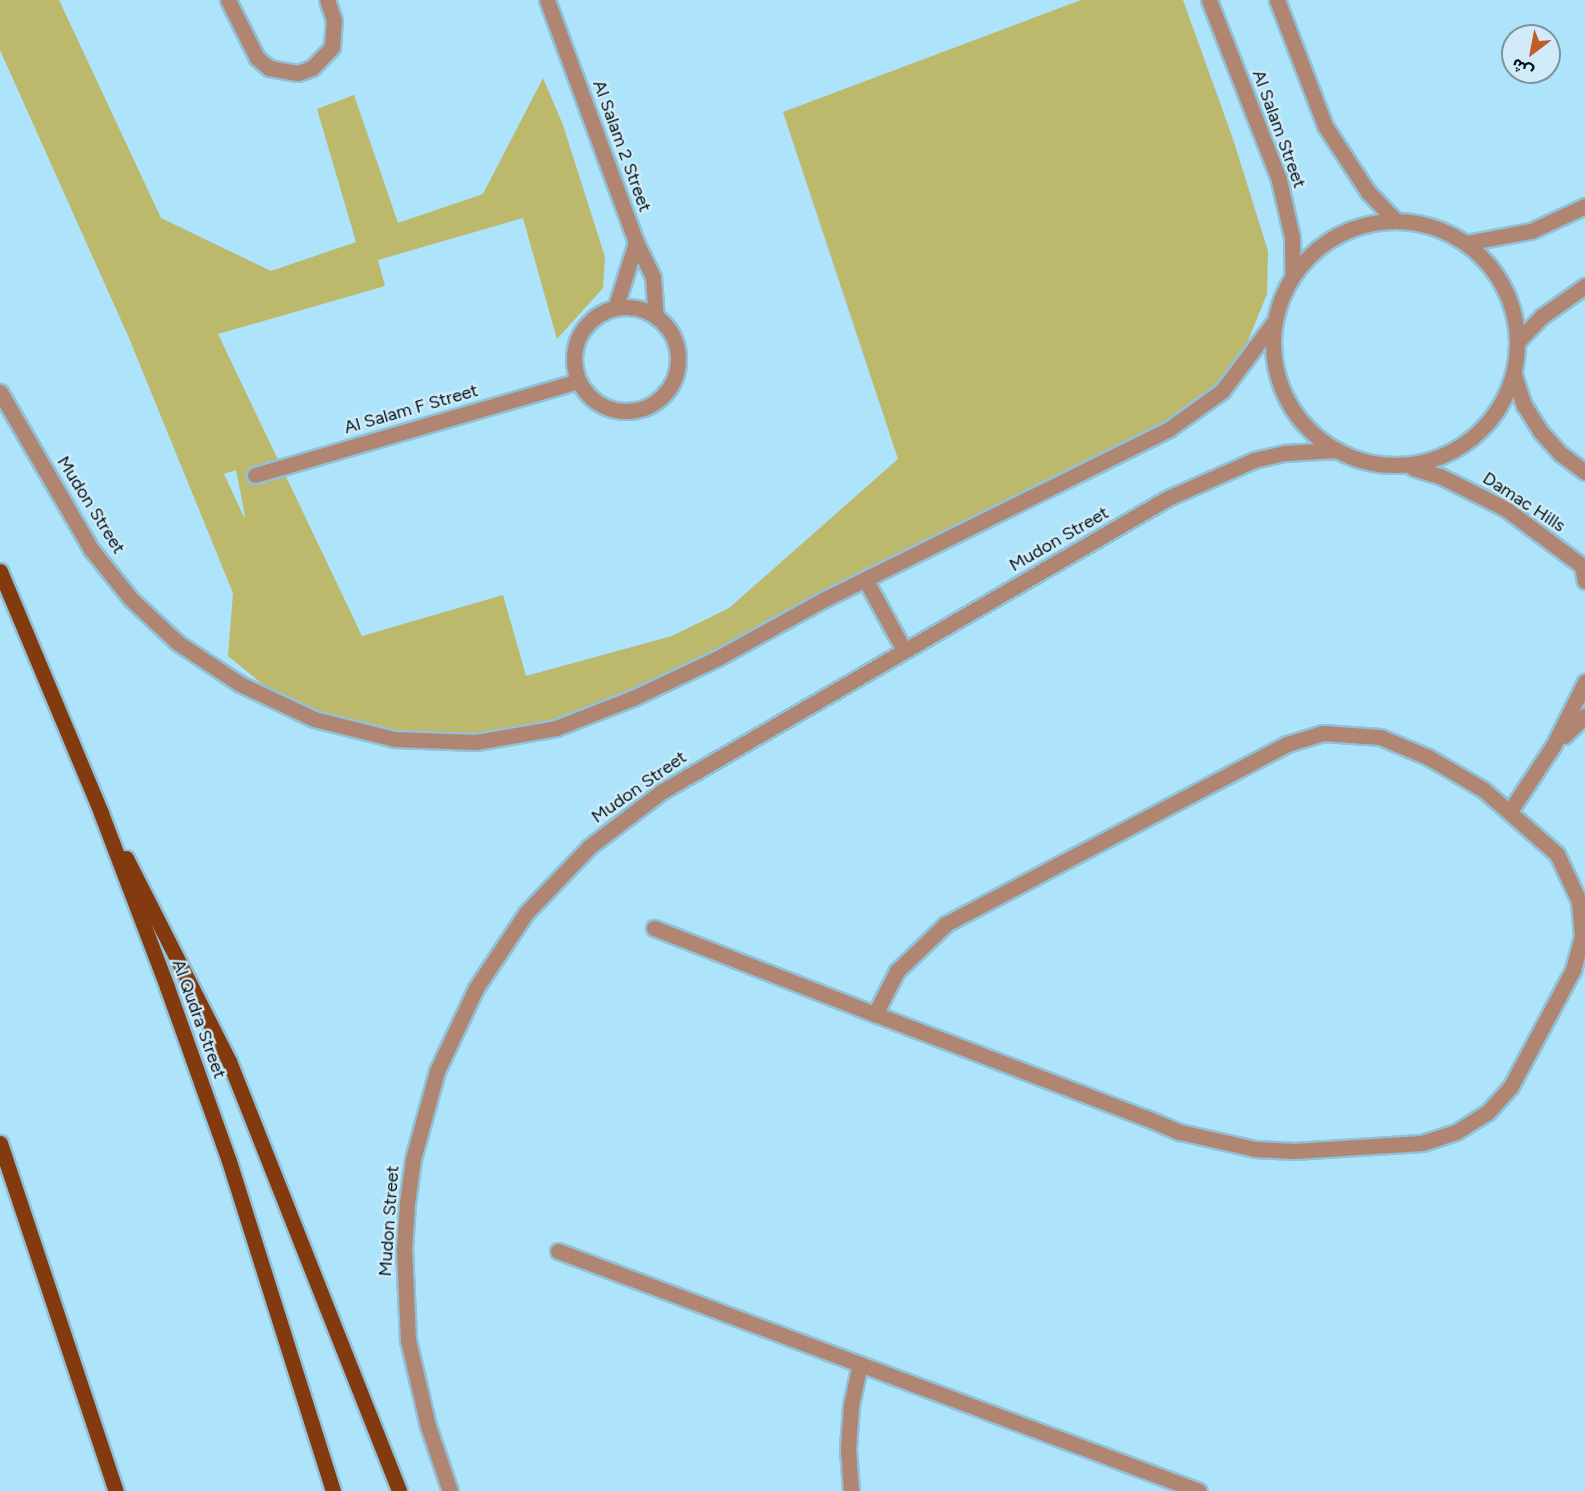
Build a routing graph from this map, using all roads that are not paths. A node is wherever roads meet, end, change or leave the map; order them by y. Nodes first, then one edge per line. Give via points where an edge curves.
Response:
1 (228, 0) edge
2 (327, 0) edge
3 (547, 0) edge
4 (1209, 0) edge
5 (1277, 0) edge
6 (1585, 206) edge
7 (1396, 221) junction
8 (636, 242) junction
9 (1466, 243) junction
10 (1293, 276) junction
11 (1585, 286) edge
12 (616, 306) junction
13 (656, 316) junction
14 (1275, 321) junction
15 (1518, 341) junction
16 (1514, 375) junction
17 (578, 381) junction
18 (0, 392) edge
19 (1337, 450) junction
20 (1404, 465) junction
21 (1585, 472) edge
22 (255, 475) dead end
23 (1582, 565) edge
24 (0, 570) edge
25 (865, 579) junction
26 (904, 650) junction
27 (1585, 682) edge
28 (1585, 716) edge
29 (1553, 746) junction
30 (1510, 811) junction
31 (101, 813) junction
32 (654, 928) dead end
33 (875, 1014) junction
34 (0, 1143) edge
35 (558, 1251) dead end
36 (860, 1364) junction
37 (116, 1491) edge
38 (333, 1491) edge
39 (399, 1491) edge
40 (450, 1491) edge
41 (851, 1491) edge
42 (1199, 1491) edge

1 - 2 street via 257,58 269,68 298,73 324,59 332,47 334,20
3 - 8 street, Al Salam 2 Street
4 - 10 street, Al Salam Street via 1279,180 1292,237
5 - 7 street via 1325,126 1368,192
6 - 9 street via 1531,231
7 - 9 street via 1432,226
7 - 10 street via 1363,225 1333,237 1307,257
8 - 12 street
8 - 13 street via 653,278
9 - 15 street via 1493,270 1512,304
10 - 14 street
11 - 15 street via 1541,317
12 - 13 street via 639,307
12 - 17 street via 598,313 584,326 575,344 573,363
13 - 17 street via 673,334 679,354 676,375 666,393 650,406 630,411 609,409 590,398
14 - 19 street via 1273,351 1279,381 1299,417
14 - 25 street, Mudon Street via 1244,367 1197,412
15 - 16 street
16 - 20 street via 1500,407 1473,438 1432,462
16 - 21 street via 1524,405 1540,431
17 - 22 street, Al Salam F Street
18 - 25 street, Mudon Street via 91,549 131,599 178,643 240,684 314,719 394,739 476,742 556,728 633,698 716,658
19 - 20 street via 1369,463
19 - 26 street, Mudon Street via 1285,453 1196,483
20 - 23 street, Damac Hills via 1473,491 1506,509
24 - 31 main road, Al Qudra Street
25 - 26 street
26 - 40 street, Mudon Street via 661,792 624,818 541,896 476,988 437,1071 424,1114 413,1158 404,1249 408,1340 417,1385
27 - 29 street
28 - 29 street
29 - 30 street
30 - 33 street via 1456,773 1389,740 1342,732 1305,737 946,924 897,971
30 - 33 street via 1557,854 1574,885 1582,918 1579,953 1567,984 1511,1086 1487,1113 1439,1139 1401,1146 1294,1151 1217,1142
31 - 38 main road, Al Qudra Street via 230,1161
31 - 39 main road via 147,895 229,1061
32 - 33 street
34 - 37 main road
35 - 36 street
36 - 41 street via 851,1405
36 - 42 street

